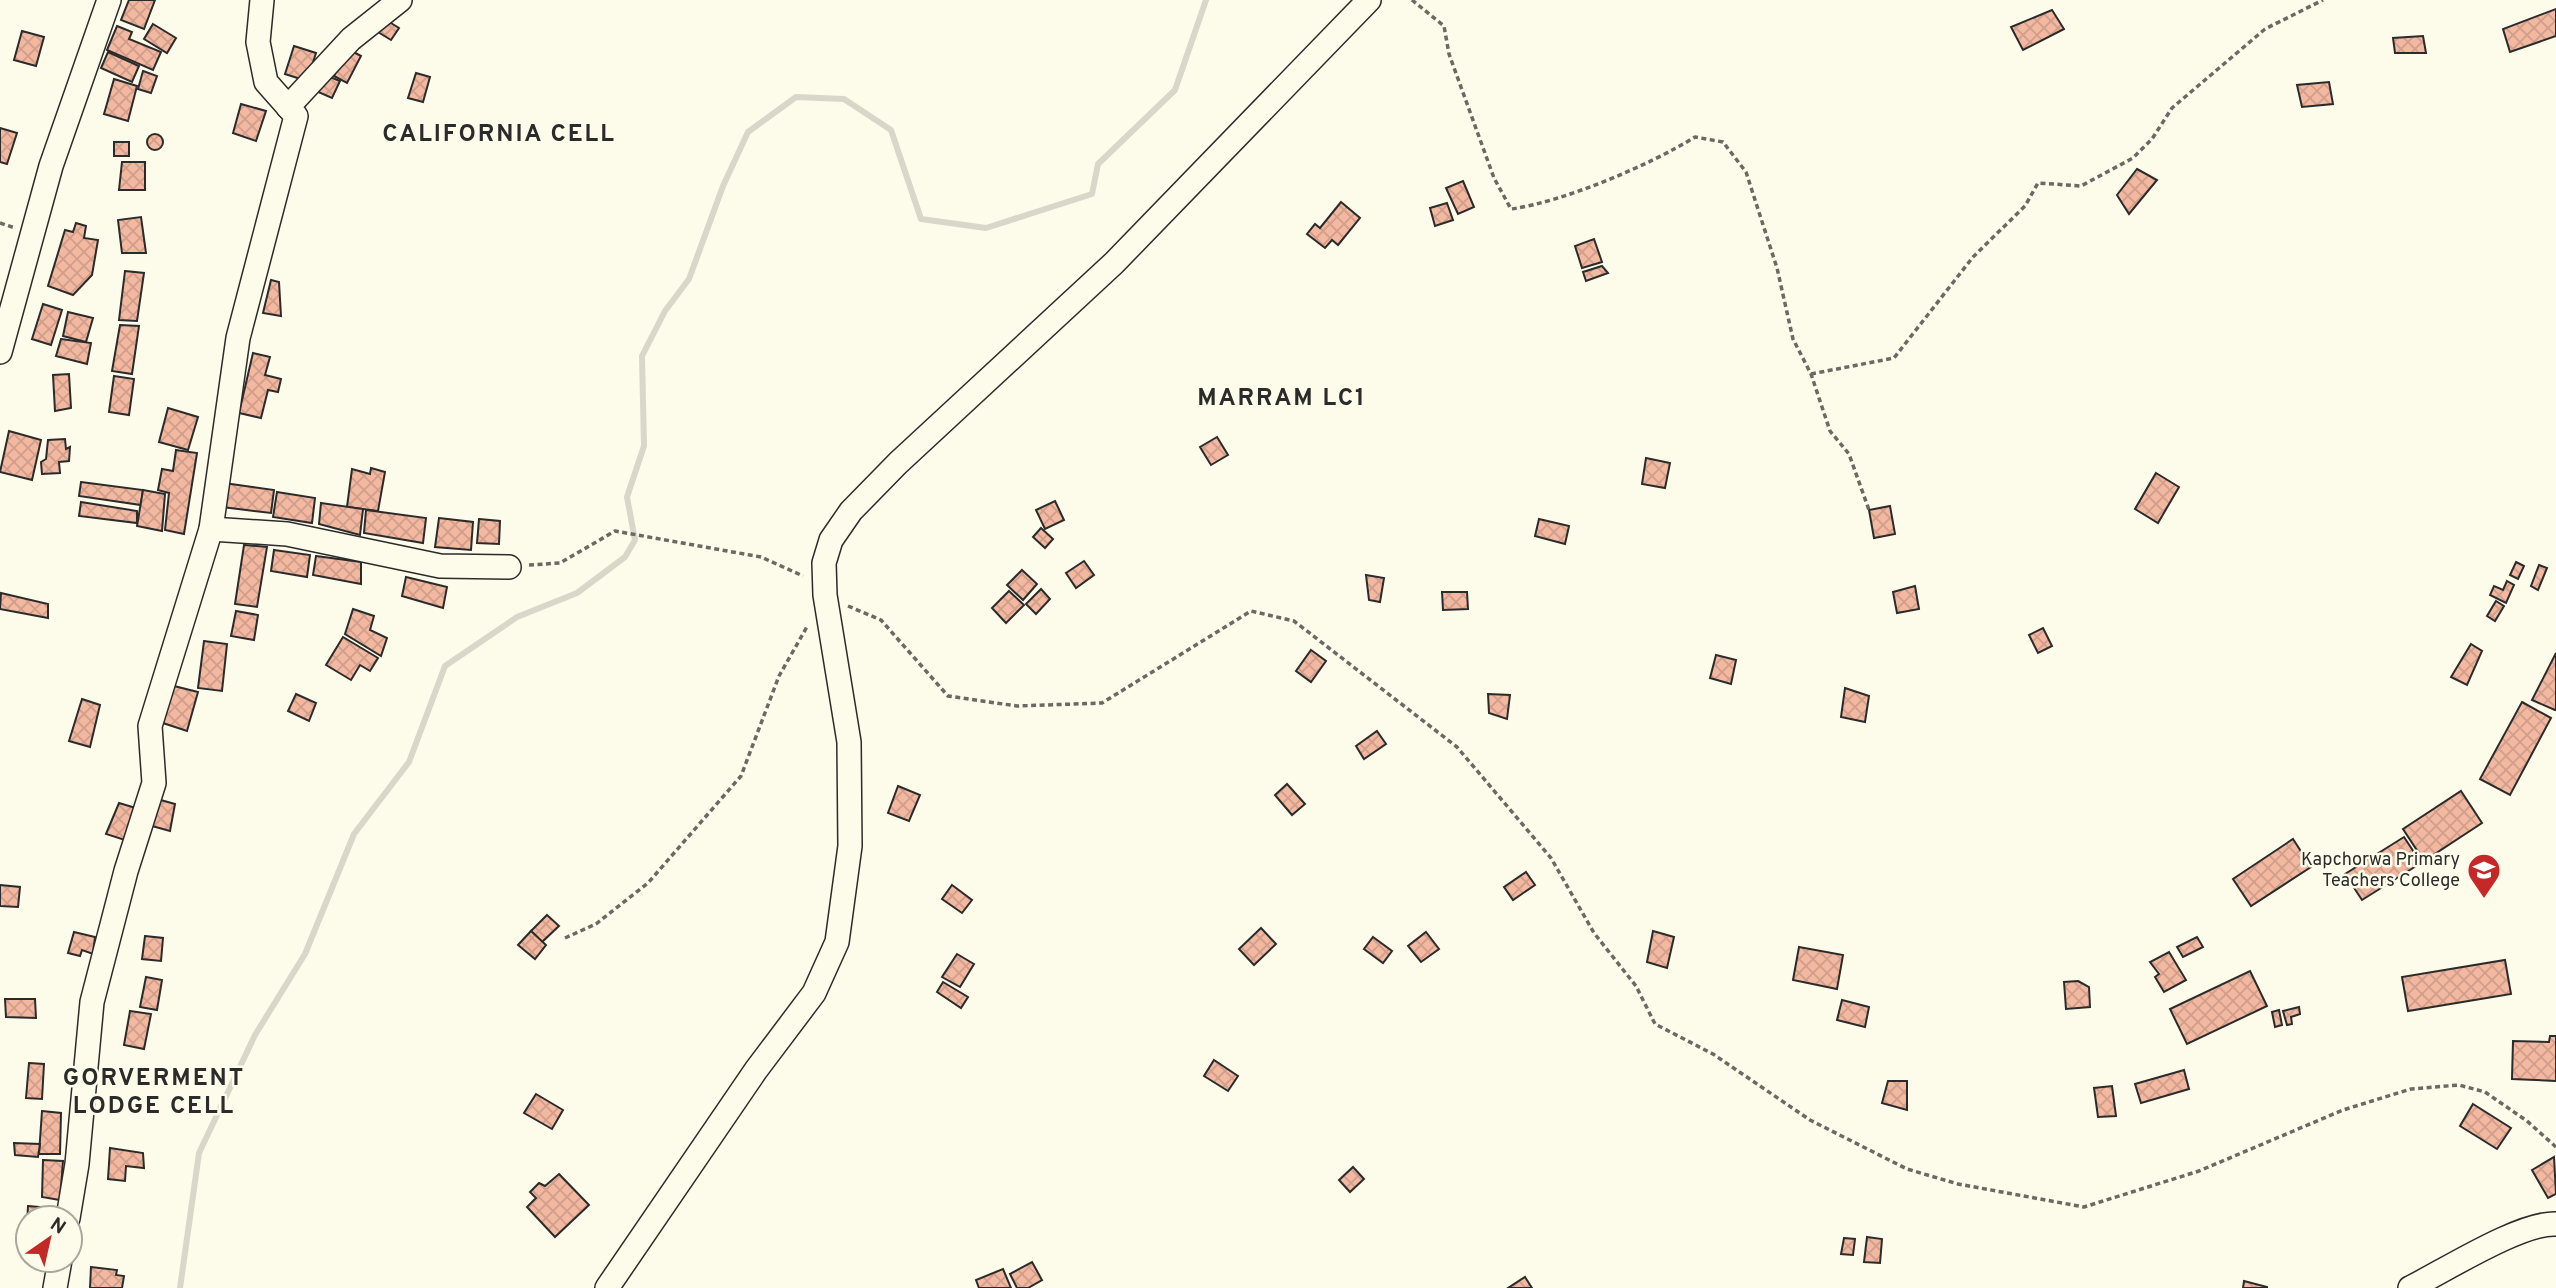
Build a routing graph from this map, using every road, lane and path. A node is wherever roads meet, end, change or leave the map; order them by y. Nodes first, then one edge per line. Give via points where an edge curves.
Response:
1 (109, 0) edge
2 (262, 0) edge
3 (400, 0) edge
4 (1369, 0) edge
5 (1412, 0) edge
6 (2323, 0) edge
7 (288, 107) junction
8 (0, 352) edge
9 (1811, 374) junction
10 (1868, 510) dead end
11 (211, 529) junction
12 (509, 567) joint
13 (825, 590) junction
14 (565, 938) dead end
15 (2556, 1147) edge
16 (70, 1204) edge
17 (2556, 1224) edge
18 (607, 1288) edge
19 (2410, 1288) edge

1 - 8 street via 51,166
2 - 7 street via 258,42 266,82
3 - 7 street via 351,39
4 - 13 street via 1114,263 851,511 831,540 824,563
5 - 9 path via 1444,26 1449,54 1494,178 1511,209 1618,175 1695,137 1723,142 1746,172 1777,268 1793,339
6 - 9 path via 2265,29 2172,108 2133,158 2081,186 2038,183 2025,206 1973,257 1894,358
7 - 11 street via 296,116 238,338
9 - 10 path via 1830,430 1849,454
11 - 12 street via 287,534 440,566
11 - 16 street via 150,726 154,783 92,1002
12 - 13 path via 560,563 621,531 761,557
13 - 14 path via 779,676 741,776 648,883 596,924
13 - 15 path via 881,620 948,696 1017,706 1102,703 1251,611 1294,621 1457,747 1551,858 1594,933 1636,986 1656,1024 1724,1061 1810,1120 1907,1169 1958,1184 2084,1208 2199,1171 2343,1110 2411,1089 2459,1085 2485,1092
13 - 18 street via 849,742 850,846 837,942 814,993
17 - 19 street via 2544,1223 2508,1237

